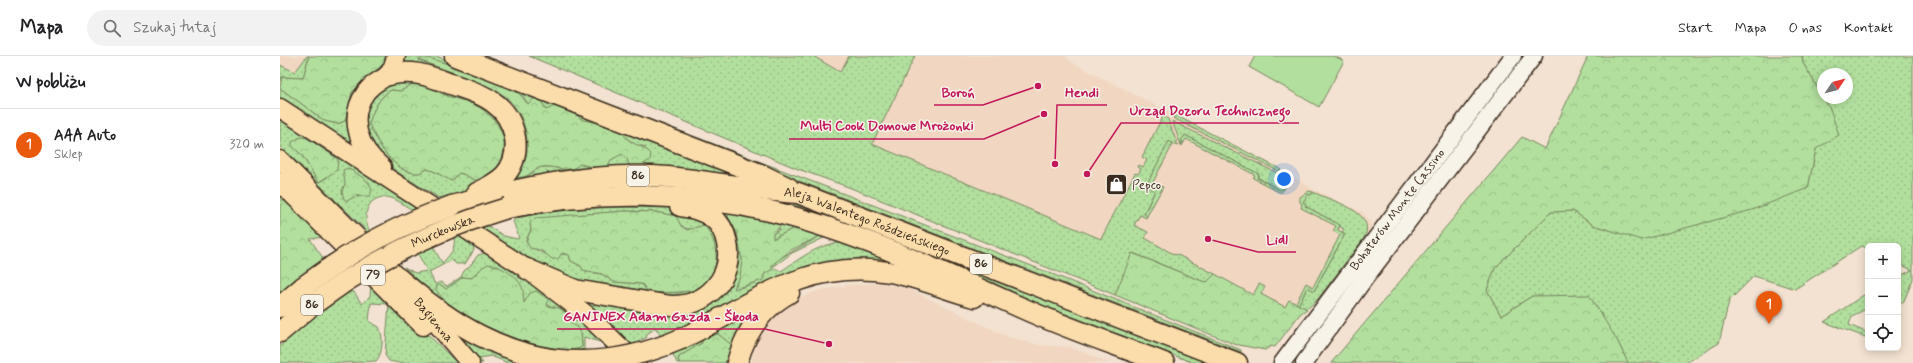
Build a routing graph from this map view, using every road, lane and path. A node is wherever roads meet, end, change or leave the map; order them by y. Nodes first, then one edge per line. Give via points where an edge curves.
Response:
1 (396, 56) edge
2 (454, 56) edge
3 (1512, 56) edge
4 (1534, 56) edge
5 (389, 76) junction
6 (280, 108) edge
7 (280, 160) edge
8 (281, 184) edge
9 (798, 193) junction
10 (478, 196) junction
11 (415, 197) junction
12 (631, 197) junction
13 (527, 269) junction
14 (823, 274) junction
15 (398, 278) junction
16 (280, 307) edge
17 (1023, 309) junction
18 (280, 332) edge
19 (464, 363) edge
20 (470, 363) edge
21 (637, 363) edge
22 (737, 363) edge
23 (1164, 363) edge
24 (1237, 363) edge
25 (1282, 363) edge
26 (1304, 363) edge

1 - 5 main road
2 - 9 highway via 760,174
3 - 25 street, Bohaterów Monte Cassino
4 - 26 street, Bohaterów Monte Cassino
5 - 10 highway via 410,72 429,76 488,98 505,113 515,134 514,159 496,183
5 - 11 main road via 373,86 362,99 358,109 357,132 371,157
6 - 11 main road
7 - 15 main road, 79
8 - 19 main road, 79
9 - 10 highway, Aleja Walentego Roździeńskiego / 86 via 772,192 704,180 622,176 546,183
9 - 24 highway, Aleja Walentego Roździeńskiego / 86
10 - 16 highway, Murckowska / 86, bridge via 400,227 357,249 303,287
11 - 13 main road
12 - 13 highway via 702,211 716,220 726,237 728,259 724,275 714,290 691,304 671,306 575,290
12 - 17 highway, Aleja Walentego Roździeńskiego / 86 via 665,196 713,200 796,218 957,278
12 - 18 highway, Murckowska / 86, bridge via 580,198 532,203 461,223 424,238 346,280
13 - 21 main road via 588,316
14 - 15 highway, bridge via 802,278 782,286 680,339 617,358 580,361 528,355 486,340 457,324
14 - 17 highway via 858,270 891,273
14 - 22 highway via 766,309 747,337
15 - 20 main road, Bagienna
17 - 23 highway, Aleja Walentego Roździeńskiego / 86

